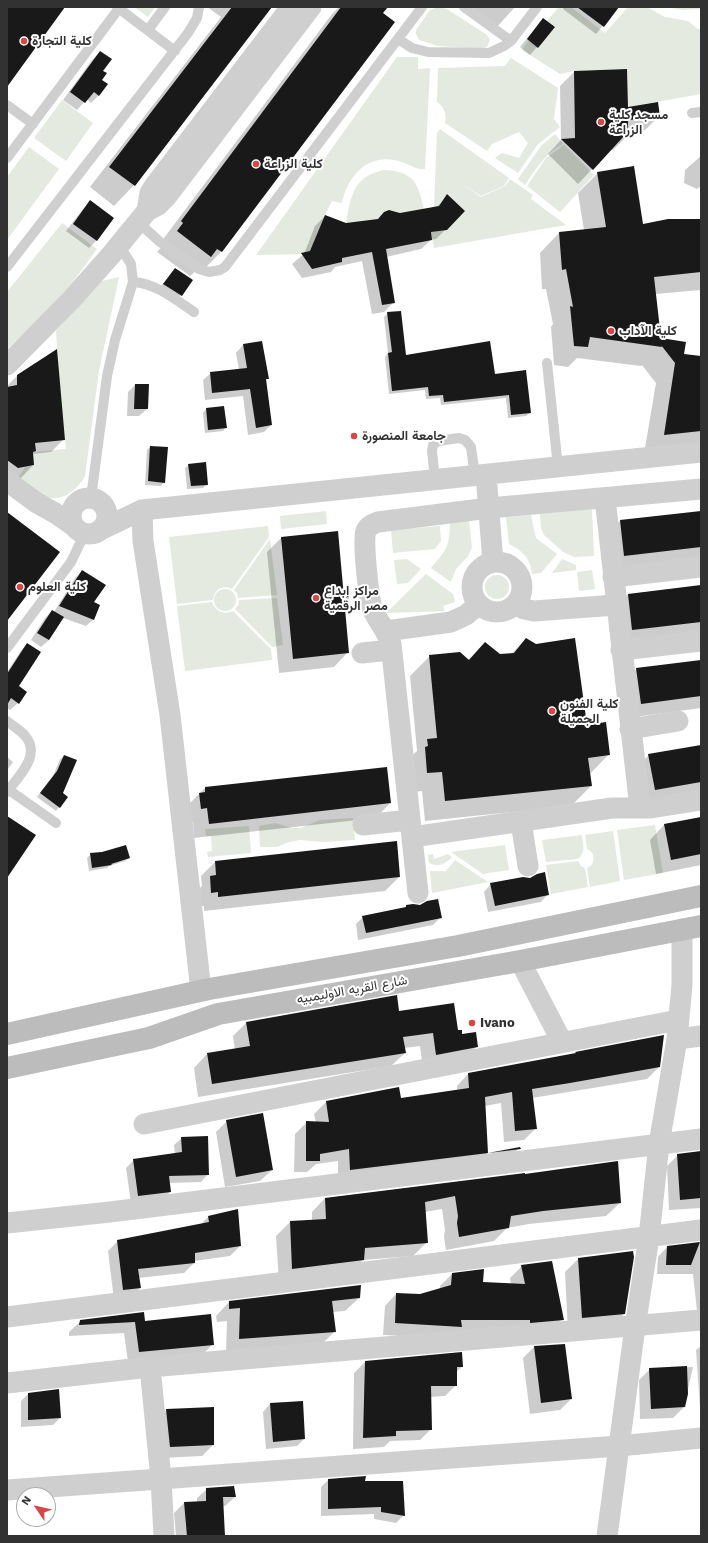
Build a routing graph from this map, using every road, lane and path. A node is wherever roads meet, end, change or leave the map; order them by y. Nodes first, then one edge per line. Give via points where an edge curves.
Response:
1 (119, 7) edge
2 (165, 7) edge
3 (199, 7) edge
4 (290, 7) edge
5 (311, 7) edge
6 (422, 7) edge
7 (464, 7) edge
8 (537, 7) edge
9 (148, 30) junction
10 (398, 39) junction
11 (511, 41) junction
12 (175, 51) junction
13 (7, 105) edge
14 (33, 124) junction
15 (7, 158) edge
16 (142, 217) junction
17 (119, 244) junction
18 (7, 267) edge
19 (133, 282) junction
20 (194, 312) dead end
21 (547, 363) dead end
22 (7, 365) edge
23 (701, 452) edge
24 (558, 467) junction
25 (481, 475) junction
26 (434, 480) junction
27 (7, 481) edge
28 (701, 489) edge
29 (605, 498) junction
30 (89, 500) junction
31 (45, 507) junction
32 (489, 508) junction
33 (142, 510) junction
34 (86, 530) junction
35 (493, 562) junction
36 (701, 567) edge
37 (613, 577) junction
38 (516, 603) junction
39 (479, 604) junction
40 (616, 604) junction
41 (389, 641) junction
42 (701, 641) edge
43 (7, 648) edge
44 (621, 650) junction
45 (362, 654) dead end
46 (678, 721) dead end
47 (7, 722) edge
48 (630, 729) junction
49 (8, 791) edge
50 (701, 800) edge
51 (640, 808) junction
52 (521, 822) junction
53 (56, 823) dead end
54 (363, 825) dead end
55 (411, 828) junction
56 (528, 866) dead end
57 (418, 893) dead end
58 (701, 896) edge
59 (692, 928) edge
60 (458, 946) junction
61 (520, 961) junction
62 (463, 970) junction
63 (200, 991) junction
64 (677, 1030) junction
65 (7, 1034) edge
66 (701, 1036) edge
67 (562, 1042) junction
68 (7, 1068) edge
69 (144, 1124) dead end
70 (701, 1139) edge
71 (659, 1144) junction
72 (7, 1223) edge
73 (701, 1230) edge
74 (649, 1237) junction
75 (7, 1317) edge
76 (701, 1320) edge
77 (635, 1327) junction
78 (150, 1367) junction
79 (7, 1383) edge
80 (701, 1438) edge
81 (618, 1446) junction
82 (161, 1480) junction
83 (7, 1490) edge
84 (164, 1536) edge
85 (607, 1536) edge

1 - 9 lane
1 - 14 lane
2 - 9 lane
3 - 12 lane via 193,26
4 - 16 street via 154,185
5 - 16 street via 168,196
6 - 10 lane
7 - 11 lane
8 - 11 lane
9 - 12 lane
10 - 11 lane via 412,48 428,52 480,53 497,50
10 - 16 lane via 225,267 209,272 199,269 160,242
12 - 18 lane
13 - 14 lane
14 - 15 lane
16 - 17 street
17 - 19 lane via 131,264
17 - 22 street via 60,311
19 - 20 lane via 153,287
19 - 30 lane via 107,376
21 - 24 lane
23 - 24 street
24 - 25 street
25 - 26 street
25 - 26 lane via 471,447 459,438 438,441 433,445
25 - 32 street
26 - 33 street
27 - 31 street
28 - 29 street
29 - 32 street
29 - 37 street
30 - 31 street
30 - 33 street
30 - 34 street via 72,510 72,516
30 - 34 street via 101,502 107,512 106,523
31 - 34 street
32 - 35 street
32 - 41 street via 378,522 369,527 364,541 370,598
33 - 34 street
33 - 63 street via 143,541 170,715
34 - 43 lane via 71,562
35 - 38 street via 507,564 517,572 522,591
35 - 39 street via 481,568 473,579 473,592
36 - 37 street
37 - 40 street
38 - 39 street via 504,611 497,612
38 - 40 street via 524,609 534,611
39 - 41 street via 466,615 450,622
40 - 44 street
41 - 45 street
41 - 55 street
42 - 44 street
44 - 48 street
46 - 48 street
47 - 49 lane via 26,737 31,749 29,762
48 - 51 street
49 - 53 lane
50 - 51 street
51 - 52 street via 612,808
52 - 55 street
52 - 56 street
54 - 55 street
55 - 57 street
58 - 60 main road, شارع القريه الاوليمبيه
59 - 61 main road, شارع القريه الاوليمبيه
59 - 64 street
60 - 62 main road
60 - 63 main road, شارع القريه الاوليمبيه
61 - 62 main road, شارع القريه الاوليمبيه
61 - 67 street
62 - 68 main road, شارع القريه الاوليمبيه via 218,1014 149,1038
63 - 65 main road, شارع القريه الاوليمبيه
64 - 66 street
64 - 67 street
64 - 71 street
67 - 69 street
70 - 71 street
71 - 72 street
71 - 74 street
73 - 74 street
74 - 75 street
74 - 77 street
76 - 77 street
77 - 78 street
77 - 81 street
78 - 79 street
78 - 82 street
80 - 81 street
81 - 82 street
81 - 85 street
82 - 83 street
82 - 84 street

